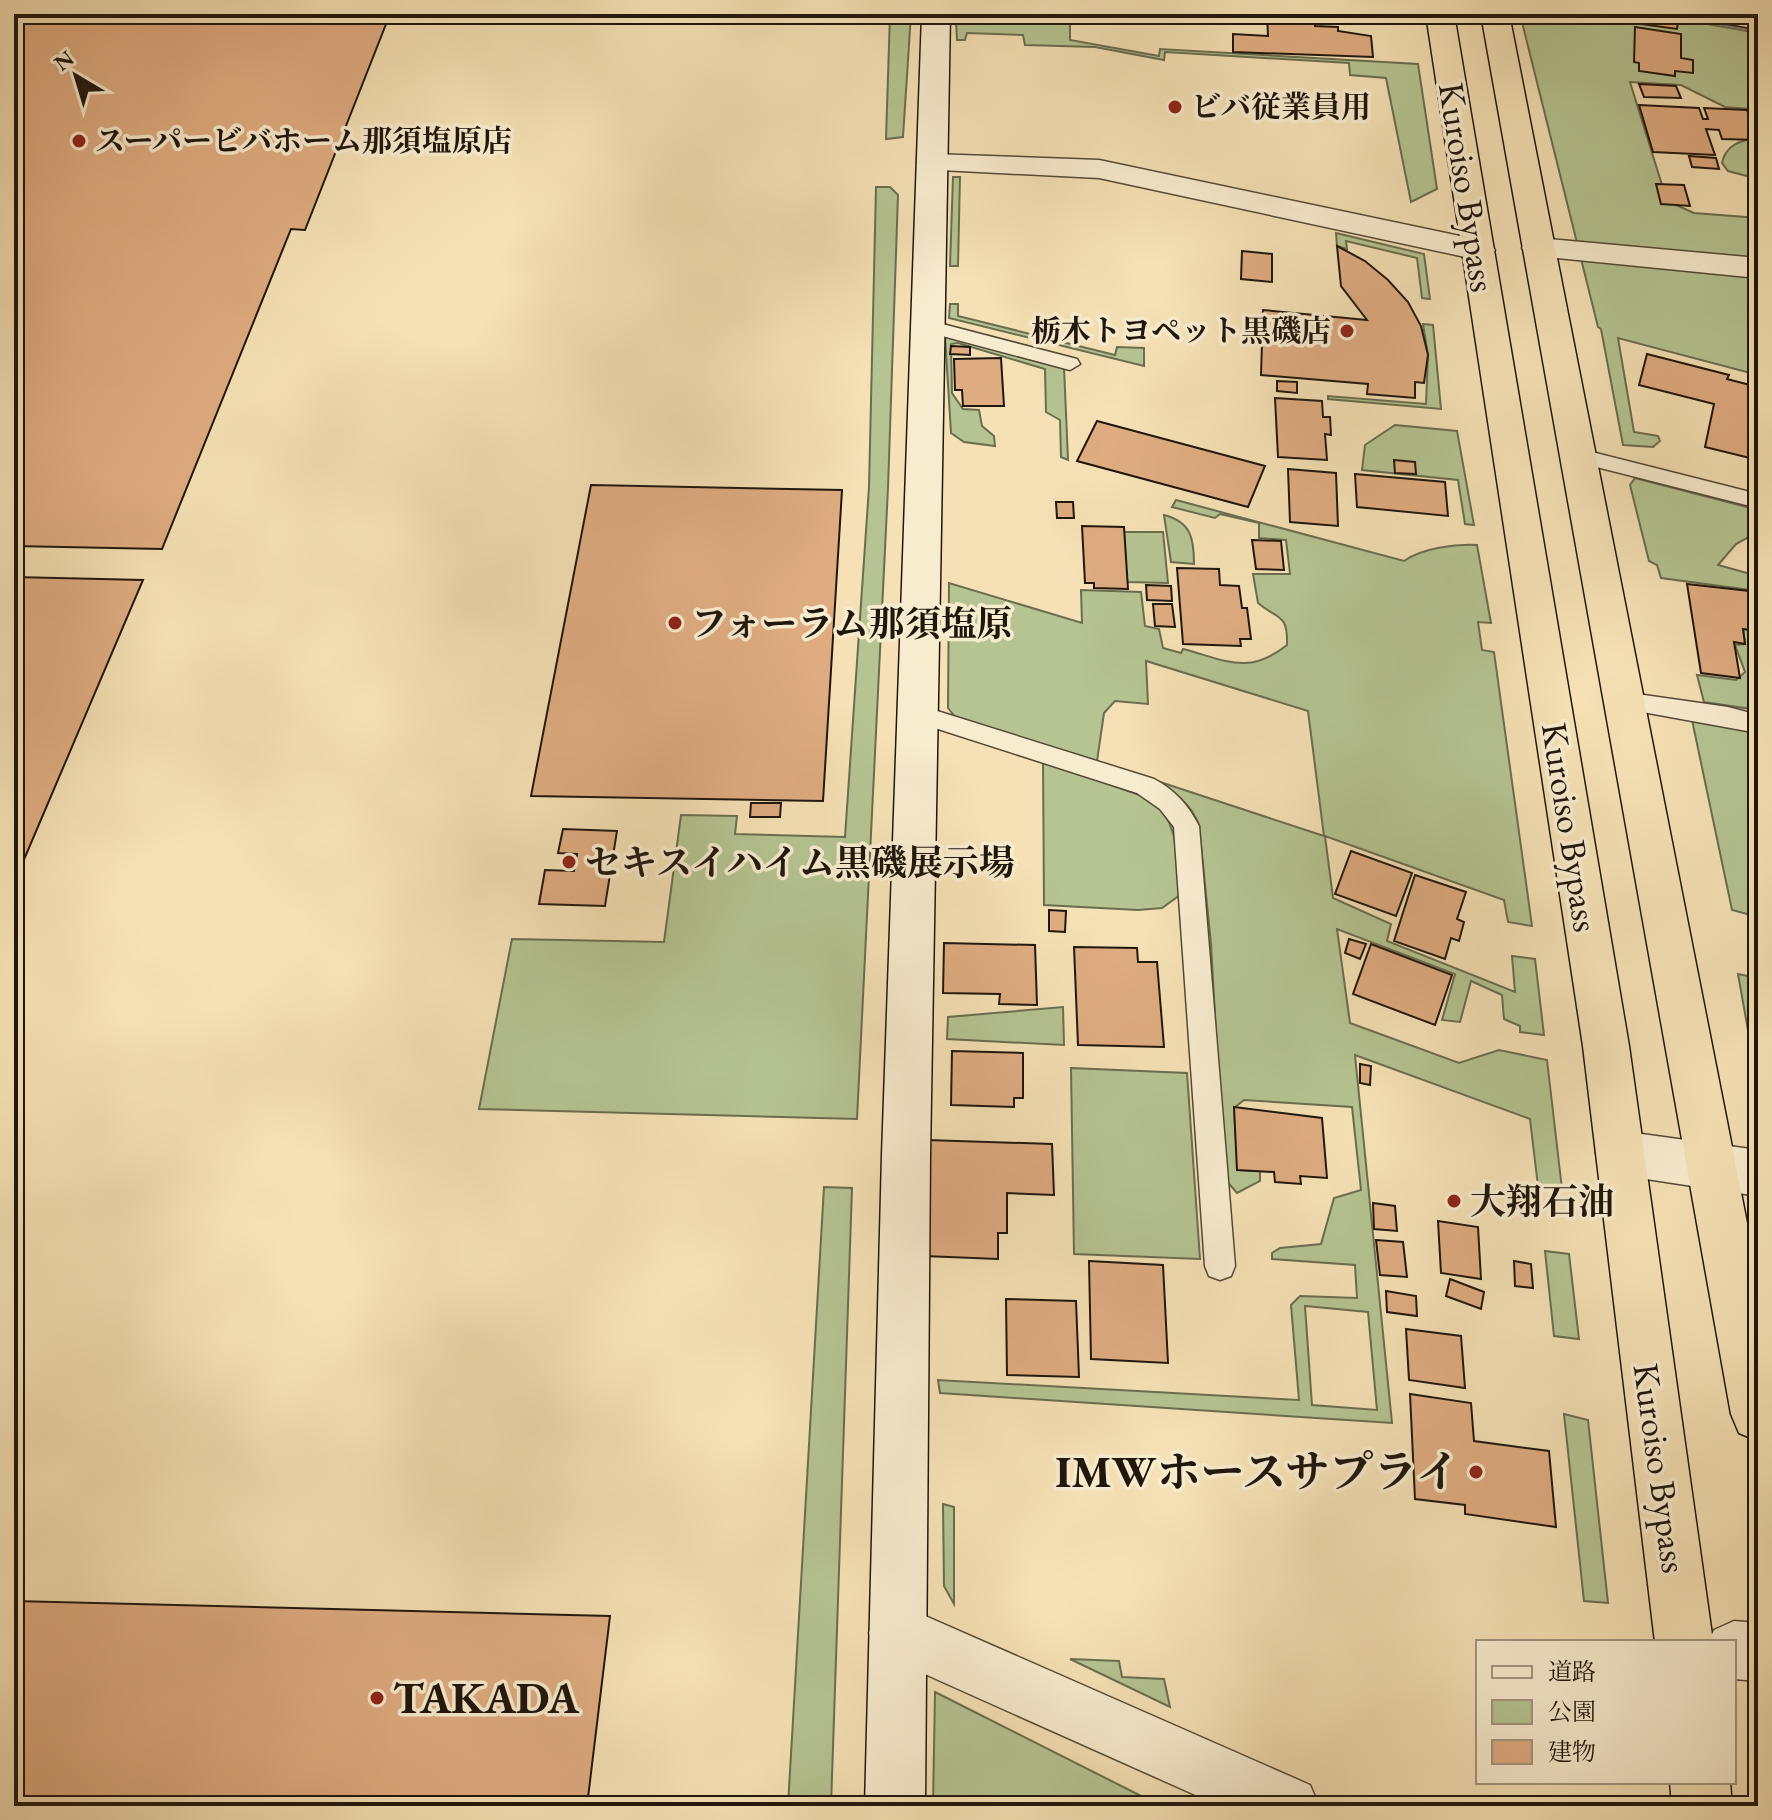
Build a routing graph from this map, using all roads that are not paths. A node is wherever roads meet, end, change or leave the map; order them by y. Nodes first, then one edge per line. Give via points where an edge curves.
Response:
1 (936, 14) edge
2 (1440, 14) edge
3 (1495, 14) edge
4 (1718, 14) edge
5 (1758, 21) edge
6 (932, 163) junction
7 (1538, 248) junction
8 (1479, 250) junction
9 (1758, 268) edge
10 (927, 326) junction
11 (1070, 364) dead end
12 (1576, 455) junction
13 (1758, 501) edge
14 (1623, 701) junction
15 (918, 714) junction
16 (1758, 724) edge
17 (1620, 1153) junction
18 (1711, 1165) junction
19 (1758, 1173) edge
20 (1220, 1266) dead end
21 (1758, 1414) edge
22 (898, 1633) junction
23 (1684, 1640) edge
24 (1736, 1650) edge
25 (1758, 1652) edge
26 (1700, 1784) edge
27 (895, 1806) edge
28 (1289, 1806) edge
29 (1702, 1806) edge

1 - 6 street
2 - 8 highway, Kuroiso Bypass
3 - 7 highway, Kuroiso Bypass
4 - 5 street
6 - 8 street via 1099,169
6 - 10 street
7 - 9 street
7 - 12 highway, Kuroiso Bypass
8 - 17 highway, Kuroiso Bypass
10 - 11 lane
10 - 15 street
12 - 13 lane
12 - 14 highway, Kuroiso Bypass
14 - 16 lane
14 - 18 highway, Kuroiso Bypass
15 - 20 lane via 1145,786 1162,794 1186,826
15 - 22 street
17 - 18 street
17 - 23 highway, Kuroiso Bypass
18 - 19 street
18 - 21 highway, Kuroiso Bypass
22 - 27 street
22 - 28 street
24 - 25 street
26 - 29 highway

